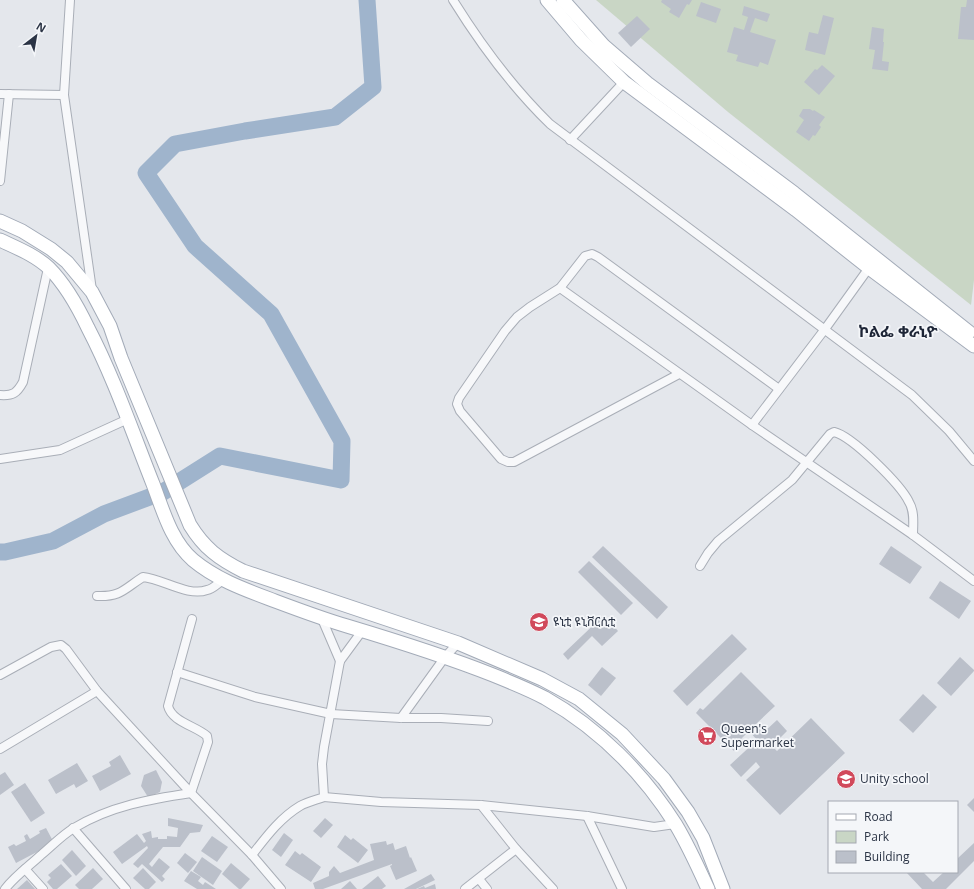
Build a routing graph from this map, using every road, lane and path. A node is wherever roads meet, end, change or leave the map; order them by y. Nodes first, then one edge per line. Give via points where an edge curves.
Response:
1 (70, 0) edge
2 (453, 0) edge
3 (547, 0) edge
4 (563, 0) edge
5 (624, 82) junction
6 (0, 94) edge
7 (9, 94) junction
8 (64, 95) junction
9 (570, 140) junction
10 (0, 181) edge
11 (0, 222) edge
12 (0, 240) edge
13 (873, 263) junction
14 (48, 268) junction
15 (77, 274) junction
16 (65, 288) junction
17 (560, 288) junction
18 (92, 292) junction
19 (825, 329) junction
20 (974, 335) edge
21 (974, 346) edge
22 (679, 374) junction
23 (779, 389) junction
24 (0, 395) edge
25 (128, 419) junction
26 (752, 425) junction
27 (0, 459) edge
28 (974, 461) edge
29 (807, 463) junction
30 (913, 535) junction
31 (700, 566) dead end
32 (223, 580) junction
33 (974, 581) edge
34 (97, 596) dead end
35 (192, 619) dead end
36 (322, 619) junction
37 (362, 631) junction
38 (458, 643) junction
39 (445, 657) junction
40 (340, 660) junction
41 (177, 672) junction
42 (0, 675) edge
43 (97, 691) junction
44 (331, 714) junction
45 (401, 718) junction
46 (488, 721) dead end
47 (0, 749) edge
48 (191, 793) junction
49 (324, 797) junction
50 (481, 805) junction
51 (587, 816) junction
52 (675, 824) junction
53 (73, 828) junction
54 (516, 848) junction
55 (252, 855) junction
56 (26, 868) junction
57 (479, 879) junction
58 (5, 889) edge
59 (43, 889) edge
60 (126, 889) edge
61 (281, 889) edge
62 (465, 889) edge
63 (487, 889) edge
64 (553, 889) edge
65 (622, 889) edge
66 (708, 889) edge
67 (723, 889) edge

1 - 8 street
2 - 9 street via 502,72 550,124
3 - 5 main road via 581,40
4 - 13 main road via 604,46 647,83 794,193
5 - 9 street
5 - 13 main road via 796,210
6 - 7 street
7 - 8 street
7 - 10 street
8 - 18 street
9 - 19 street
11 - 15 main road via 36,239 67,262
12 - 14 main road via 27,253
13 - 19 street
13 - 20 main road
13 - 21 main road
14 - 16 main road
14 - 24 street via 23,382 15,394
15 - 16 main road
15 - 18 main road
16 - 25 main road via 99,348
17 - 22 street
17 - 22 street via 517,317 459,398 457,404 460,410 501,459 514,462
17 - 23 street via 585,256 592,254
18 - 38 main road via 110,326 190,525 207,548 242,571
19 - 23 street
19 - 28 street via 912,395 949,431
22 - 26 street
23 - 26 street
25 - 27 street via 60,450
25 - 32 main road via 170,529 190,557 205,570
26 - 29 street
29 - 30 street
29 - 30 street via 834,432 854,442 898,485 910,502
29 - 31 street via 792,480 718,541
30 - 33 street
32 - 34 street via 207,590 197,592 143,577 116,595
32 - 36 main road
35 - 41 street
36 - 37 main road
36 - 40 street
37 - 39 main road
37 - 40 street
38 - 39 street
38 - 67 main road via 563,690 622,734 664,779 688,812 703,838
39 - 45 street
39 - 52 main road via 542,697 590,728 630,764
40 - 44 street
41 - 44 street via 255,697
41 - 48 street via 168,706 170,711 207,736 208,742
42 - 43 street via 60,645 66,649
43 - 47 street
43 - 48 street
44 - 45 street
44 - 49 street via 322,764
45 - 46 street
48 - 53 street via 129,805 101,814
48 - 55 street
49 - 50 street via 382,802
49 - 55 street via 301,805 284,817
50 - 51 street
50 - 54 street
51 - 52 street via 654,827
51 - 65 street
52 - 66 main road
53 - 56 street
53 - 60 street
54 - 57 street
54 - 64 street
55 - 61 street
56 - 58 street
56 - 59 street
57 - 62 street
57 - 63 street

